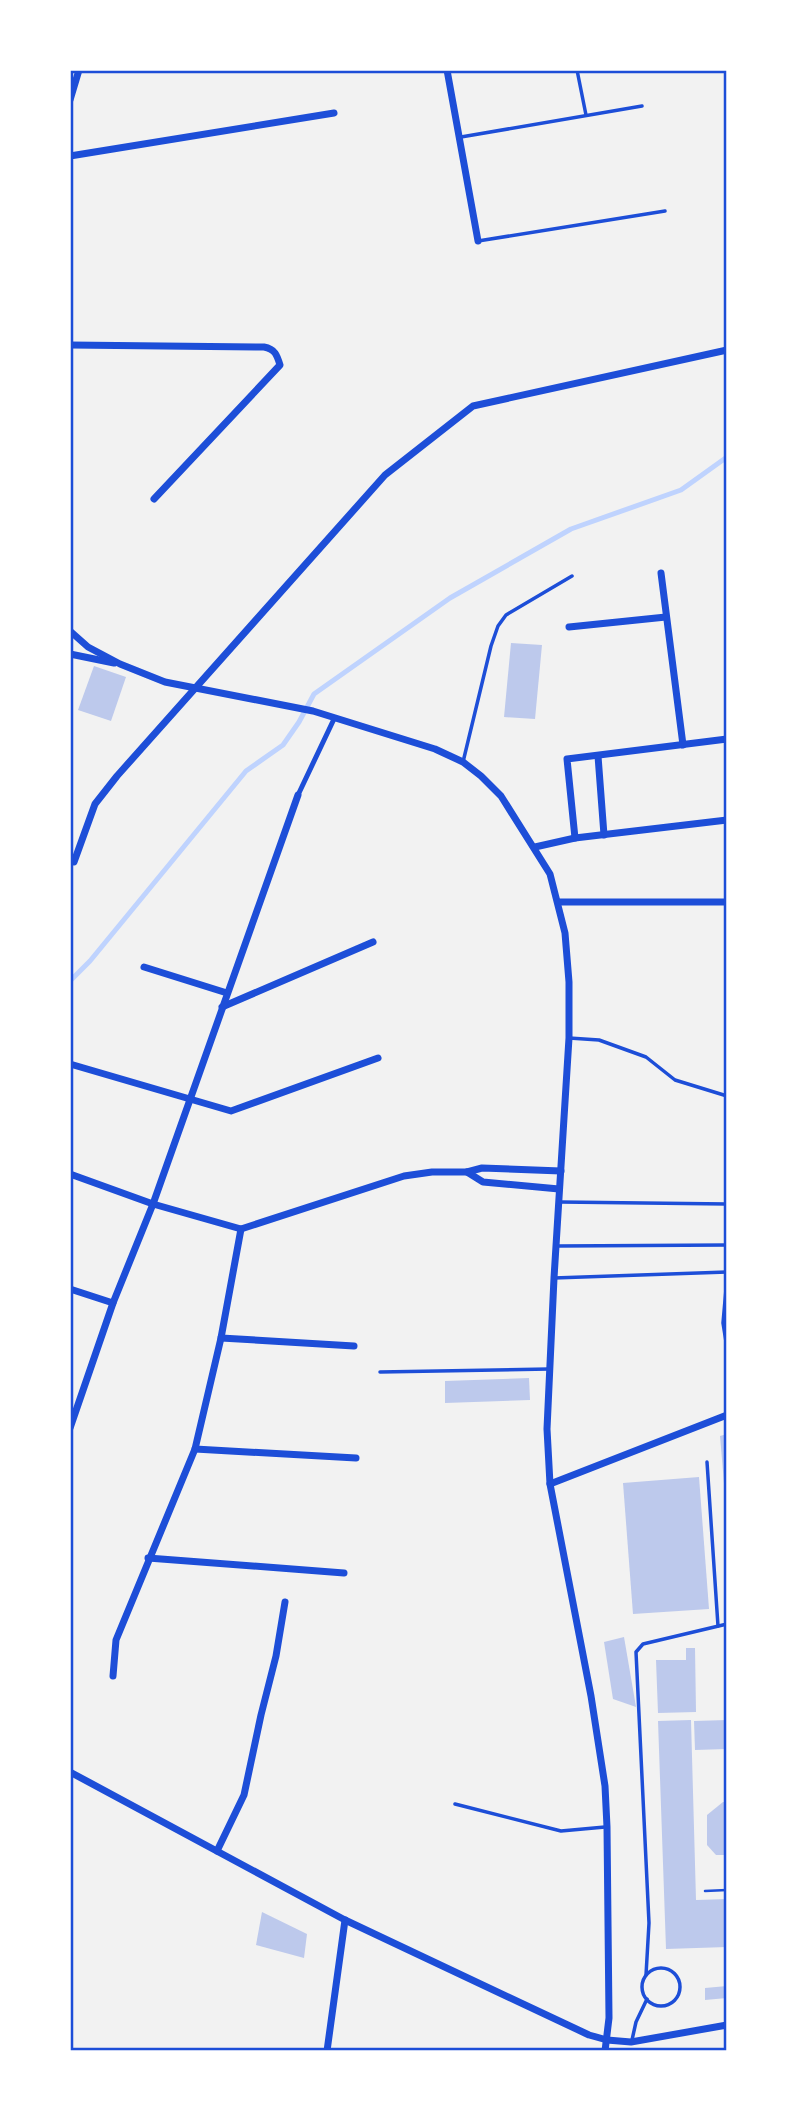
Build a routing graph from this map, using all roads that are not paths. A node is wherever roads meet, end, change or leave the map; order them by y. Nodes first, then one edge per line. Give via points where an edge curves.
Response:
1 (79, 70) edge
2 (447, 70) edge
3 (577, 70) edge
4 (70, 100) edge
5 (642, 106) dead end
6 (334, 113) dead end
7 (586, 115) junction
8 (459, 138) junction
9 (70, 156) edge
10 (665, 211) dead end
11 (478, 241) joint
12 (70, 345) edge
13 (727, 350) edge
14 (154, 499) dead end
15 (661, 573) dead end
16 (572, 576) dead end
17 (666, 617) junction
18 (569, 627) dead end
19 (70, 631) edge
20 (70, 654) edge
21 (120, 664) junction
22 (196, 687) junction
23 (334, 719) junction
24 (727, 739) edge
25 (683, 745) junction
26 (598, 756) junction
27 (463, 762) junction
28 (298, 795) joint
29 (727, 820) edge
30 (604, 835) junction
31 (575, 838) junction
32 (535, 847) junction
33 (74, 862) dead end
34 (559, 902) junction
35 (727, 902) edge
36 (373, 942) dead end
37 (145, 967) dead end
38 (227, 993) junction
39 (222, 1007) junction
40 (569, 1038) junction
41 (378, 1058) dead end
42 (70, 1063) edge
43 (727, 1096) edge
44 (189, 1100) junction
45 (561, 1171) junction
46 (467, 1172) junction
47 (70, 1174) edge
48 (559, 1189) junction
49 (558, 1202) junction
50 (153, 1204) junction
51 (727, 1204) edge
52 (241, 1229) junction
53 (727, 1245) edge
54 (556, 1246) junction
55 (727, 1272) edge
56 (554, 1278) junction
57 (727, 1278) edge
58 (70, 1289) edge
59 (113, 1303) junction
60 (221, 1338) junction
61 (354, 1346) dead end
62 (727, 1348) edge
63 (549, 1369) junction
64 (380, 1372) dead end
65 (73, 1409) edge
66 (727, 1415) edge
67 (70, 1428) edge
68 (195, 1449) junction
69 (356, 1458) dead end
70 (707, 1462) dead end
71 (550, 1484) junction
72 (148, 1558) junction
73 (344, 1573) dead end
74 (285, 1602) dead end
75 (727, 1624) edge
76 (718, 1626) junction
77 (113, 1676) dead end
78 (70, 1772) edge
79 (455, 1804) dead end
80 (607, 1827) junction
81 (217, 1851) junction
82 (345, 1920) junction
83 (646, 1975) junction
84 (647, 1999) junction
85 (727, 2025) edge
86 (607, 2040) junction
87 (631, 2042) junction
88 (327, 2051) edge
89 (604, 2051) edge

1 - 4 street
2 - 8 street
3 - 7 lane
5 - 7 lane
6 - 9 street
7 - 8 lane
8 - 11 street
10 - 11 lane
12 - 14 street via 264,347 277,355 279,365
13 - 22 street via 472,406 385,475
15 - 17 street
16 - 27 lane via 506,615 498,626
17 - 18 street
17 - 25 street
19 - 21 street
20 - 21 street
21 - 22 street via 165,682
22 - 23 street
22 - 33 street via 95,804
23 - 27 street
23 - 28 street
24 - 25 street
25 - 26 street
26 - 30 street
26 - 31 street via 567,759
27 - 32 street via 501,796
28 - 38 street
29 - 30 street
30 - 31 street
31 - 32 street
32 - 34 street
34 - 35 street
34 - 40 street via 569,982
36 - 39 street
37 - 38 street
38 - 39 street
39 - 44 street
40 - 43 lane via 599,1040 622,1048 646,1057 675,1080
40 - 45 street
41 - 44 street via 230,1111
42 - 44 street
44 - 50 street
45 - 46 street via 482,1168
45 - 48 street
46 - 48 street via 483,1182
46 - 52 street via 432,1171 404,1177
47 - 50 street
48 - 49 street
49 - 51 lane
49 - 54 street
50 - 52 street
50 - 59 street
52 - 60 street
53 - 54 lane
54 - 56 street
55 - 56 lane
56 - 63 street
57 - 62 lane via 723,1323
58 - 59 street
59 - 65 street
60 - 61 street
60 - 68 street
63 - 64 lane
63 - 71 street
65 - 67 street
66 - 71 street
68 - 69 street
68 - 72 street
70 - 76 lane
71 - 80 street via 591,1696
72 - 73 street
72 - 77 street via 116,1640
74 - 81 street via 244,1795
75 - 76 lane
76 - 83 lane via 643,1644 636,1652 649,1923
78 - 81 street
79 - 80 lane via 561,1831
80 - 86 street
81 - 82 street
82 - 86 street
82 - 88 street
83 - 84 lane via 642,1987
83 - 84 lane via 663,1968 679,1980 680,1989 667,2005 657,2006
84 - 87 lane
85 - 87 street
86 - 87 street
86 - 89 street

